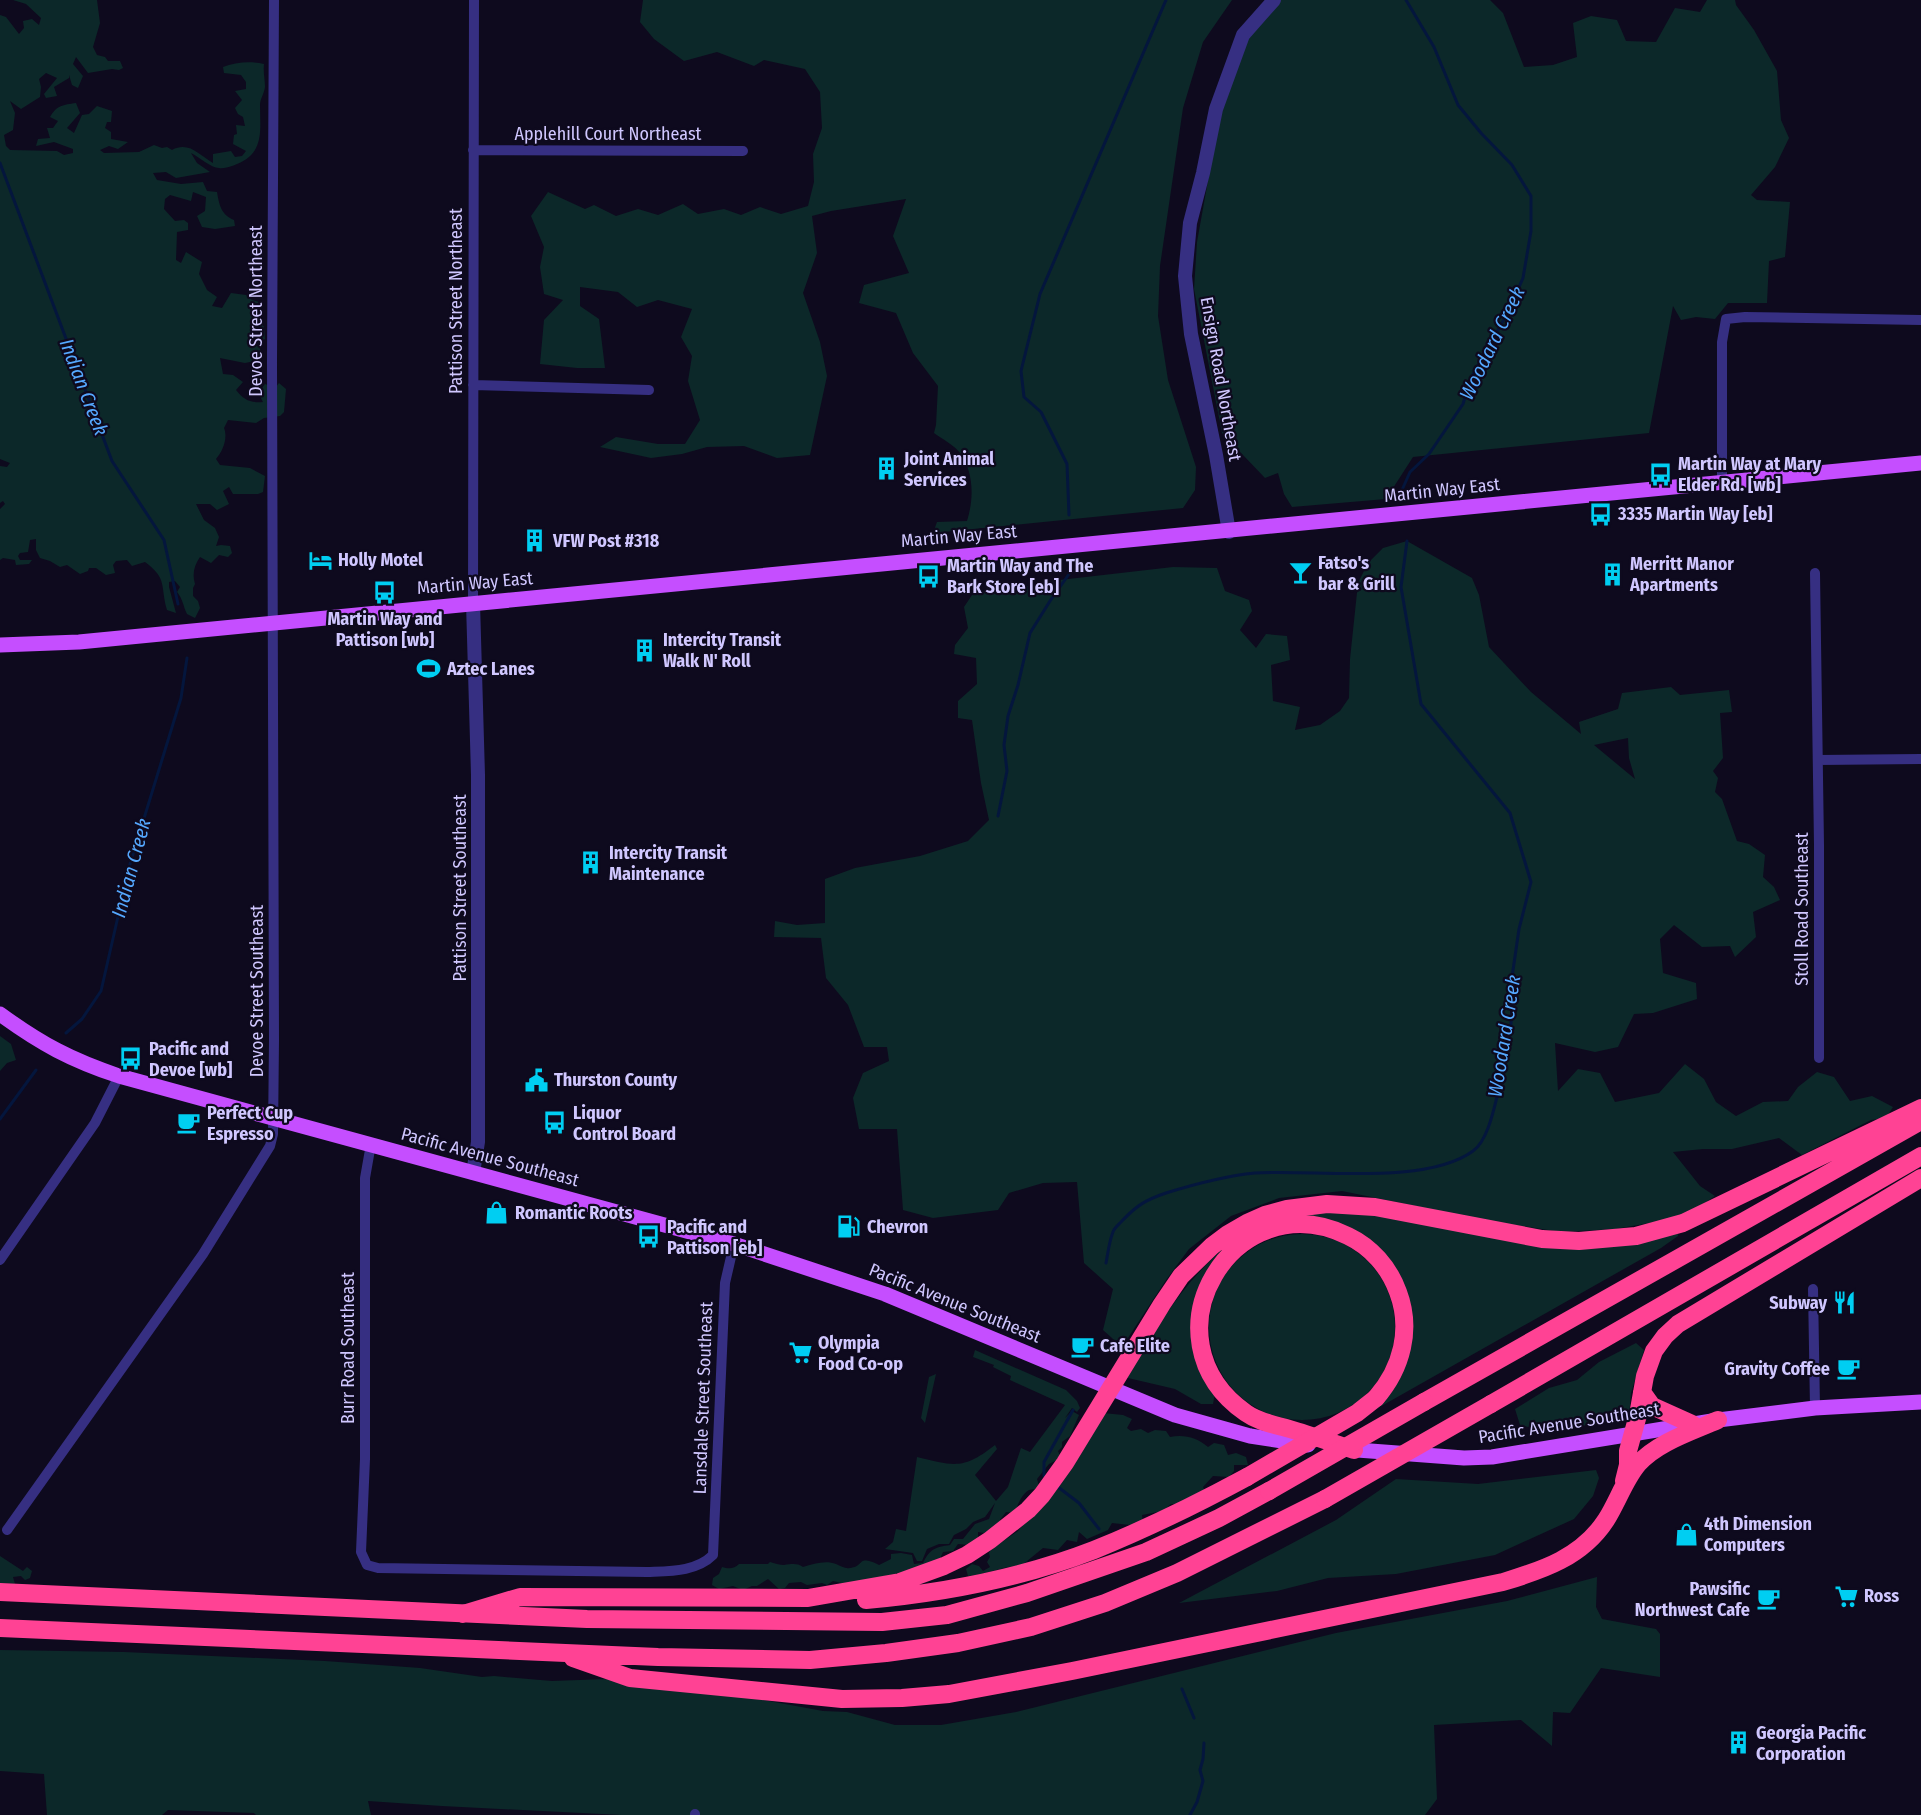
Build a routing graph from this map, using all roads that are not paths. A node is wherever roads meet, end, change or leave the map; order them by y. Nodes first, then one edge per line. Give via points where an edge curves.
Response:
1 (274, 0) edge
2 (474, 0) edge
3 (1274, 0) edge
4 (473, 150) junction
5 (743, 151) dead end
6 (1921, 321) edge
7 (473, 385) junction
8 (649, 390) dead end
9 (1921, 463) edge
10 (1722, 482) junction
11 (1229, 532) junction
12 (1815, 573) dead end
13 (473, 603) junction
14 (273, 622) junction
15 (0, 645) edge
16 (1921, 759) edge
17 (1818, 760) junction
18 (0, 1014) edge
19 (1819, 1058) dead end
20 (119, 1076) junction
21 (1921, 1108) edge
22 (273, 1117) junction
23 (1921, 1121) edge
24 (371, 1144) junction
25 (1921, 1156) edge
26 (473, 1173) junction
27 (1921, 1178) edge
28 (734, 1244) junction
29 (0, 1260) edge
30 (1813, 1289) dead end
31 (1112, 1389) junction
32 (1642, 1392) junction
33 (1921, 1402) edge
34 (1815, 1408) junction
35 (1718, 1420) junction
36 (1692, 1424) junction
37 (1633, 1435) junction
38 (1354, 1450) junction
39 (1620, 1494) junction
40 (8, 1530) dead end
41 (713, 1555) joint
42 (0, 1592) edge
43 (808, 1598) junction
44 (463, 1614) junction
45 (0, 1628) edge
46 (552, 1651) junction

1 - 14 street, Devoe Street Northeast
2 - 4 street, Pattison Street Northeast
3 - 11 street, Ensign Road Northeast via 1243,35 1216,109 1190,223 1185,276 1191,334
4 - 5 street, Applehill Court Northeast
4 - 7 street, Pattison Street Northeast
6 - 10 street via 1726,319 1722,342
7 - 8 street
7 - 13 street, Pattison Street Northeast
9 - 10 main road, Martin Way East
10 - 11 main road, Martin Way East
11 - 13 main road, Martin Way East
12 - 17 street, Stoll Road Southeast
13 - 14 main road, Martin Way East
13 - 26 street, Pattison Street Southeast via 478,775 478,1142
14 - 15 main road, Martin Way East via 79,642
14 - 22 street, Devoe Street Southeast
16 - 17 street
17 - 19 street, Stoll Road Southeast
18 - 20 main road, Pacific Avenue Southeast via 57,1052
20 - 22 main road, Pacific Avenue Southeast
20 - 29 street via 95,1123
21 - 31 highway via 1683,1223 1628,1238 1542,1239 1349,1204 1306,1205 1265,1215 1228,1234 1181,1276
22 - 24 main road, Pacific Avenue Southeast
22 - 40 street, Devoe Street Southeast via 270,1146 204,1254
23 - 44 highway, bridge via 1219,1518 1146,1552 1027,1593 947,1615 882,1622
24 - 26 main road, Pacific Avenue Southeast
24 - 41 street, Burr Road Southeast via 365,1178 365,1459 361,1552 367,1564 378,1568 646,1572 697,1566
25 - 46 highway, bridge via 1326,1499 1177,1573 1106,1603 1031,1627 958,1643 810,1660
26 - 28 main road, Pacific Avenue Southeast
27 - 32 highway via 1678,1324 1654,1351
28 - 31 main road, Pacific Avenue Southeast via 885,1294
28 - 41 street, Lansdale Street Southeast via 725,1282
30 - 34 street
31 - 38 main road, Pacific Avenue Southeast via 1175,1415 1226,1430 1270,1440
31 - 43 highway via 1042,1495 990,1540 967,1555 909,1579
32 - 36 highway via 1652,1406
32 - 37 highway
33 - 34 main road, Pacific Avenue Southeast
34 - 35 main road, Pacific Avenue Southeast
35 - 36 main road, Pacific Avenue Southeast
35 - 39 highway via 1660,1447 1638,1465
36 - 37 main road, Pacific Avenue Southeast
37 - 38 main road, Pacific Avenue Southeast via 1492,1457
37 - 39 highway
38 - 43 highway, bridge via 1290,1429 1269,1424 1249,1415 1214,1381 1203,1357 1199,1322 1209,1284 1233,1251 1277,1228 1306,1225 1353,1238 1372,1252 1393,1279 1405,1323 1403,1347 1385,1388 1357,1413 1247,1477 1153,1525 1092,1550 990,1580 912,1595 852,1601
39 - 46 highway via 1588,1543 1552,1565 1503,1582 950,1694 842,1699 630,1678
42 - 44 highway
43 - 44 highway via 520,1597
45 - 46 highway

